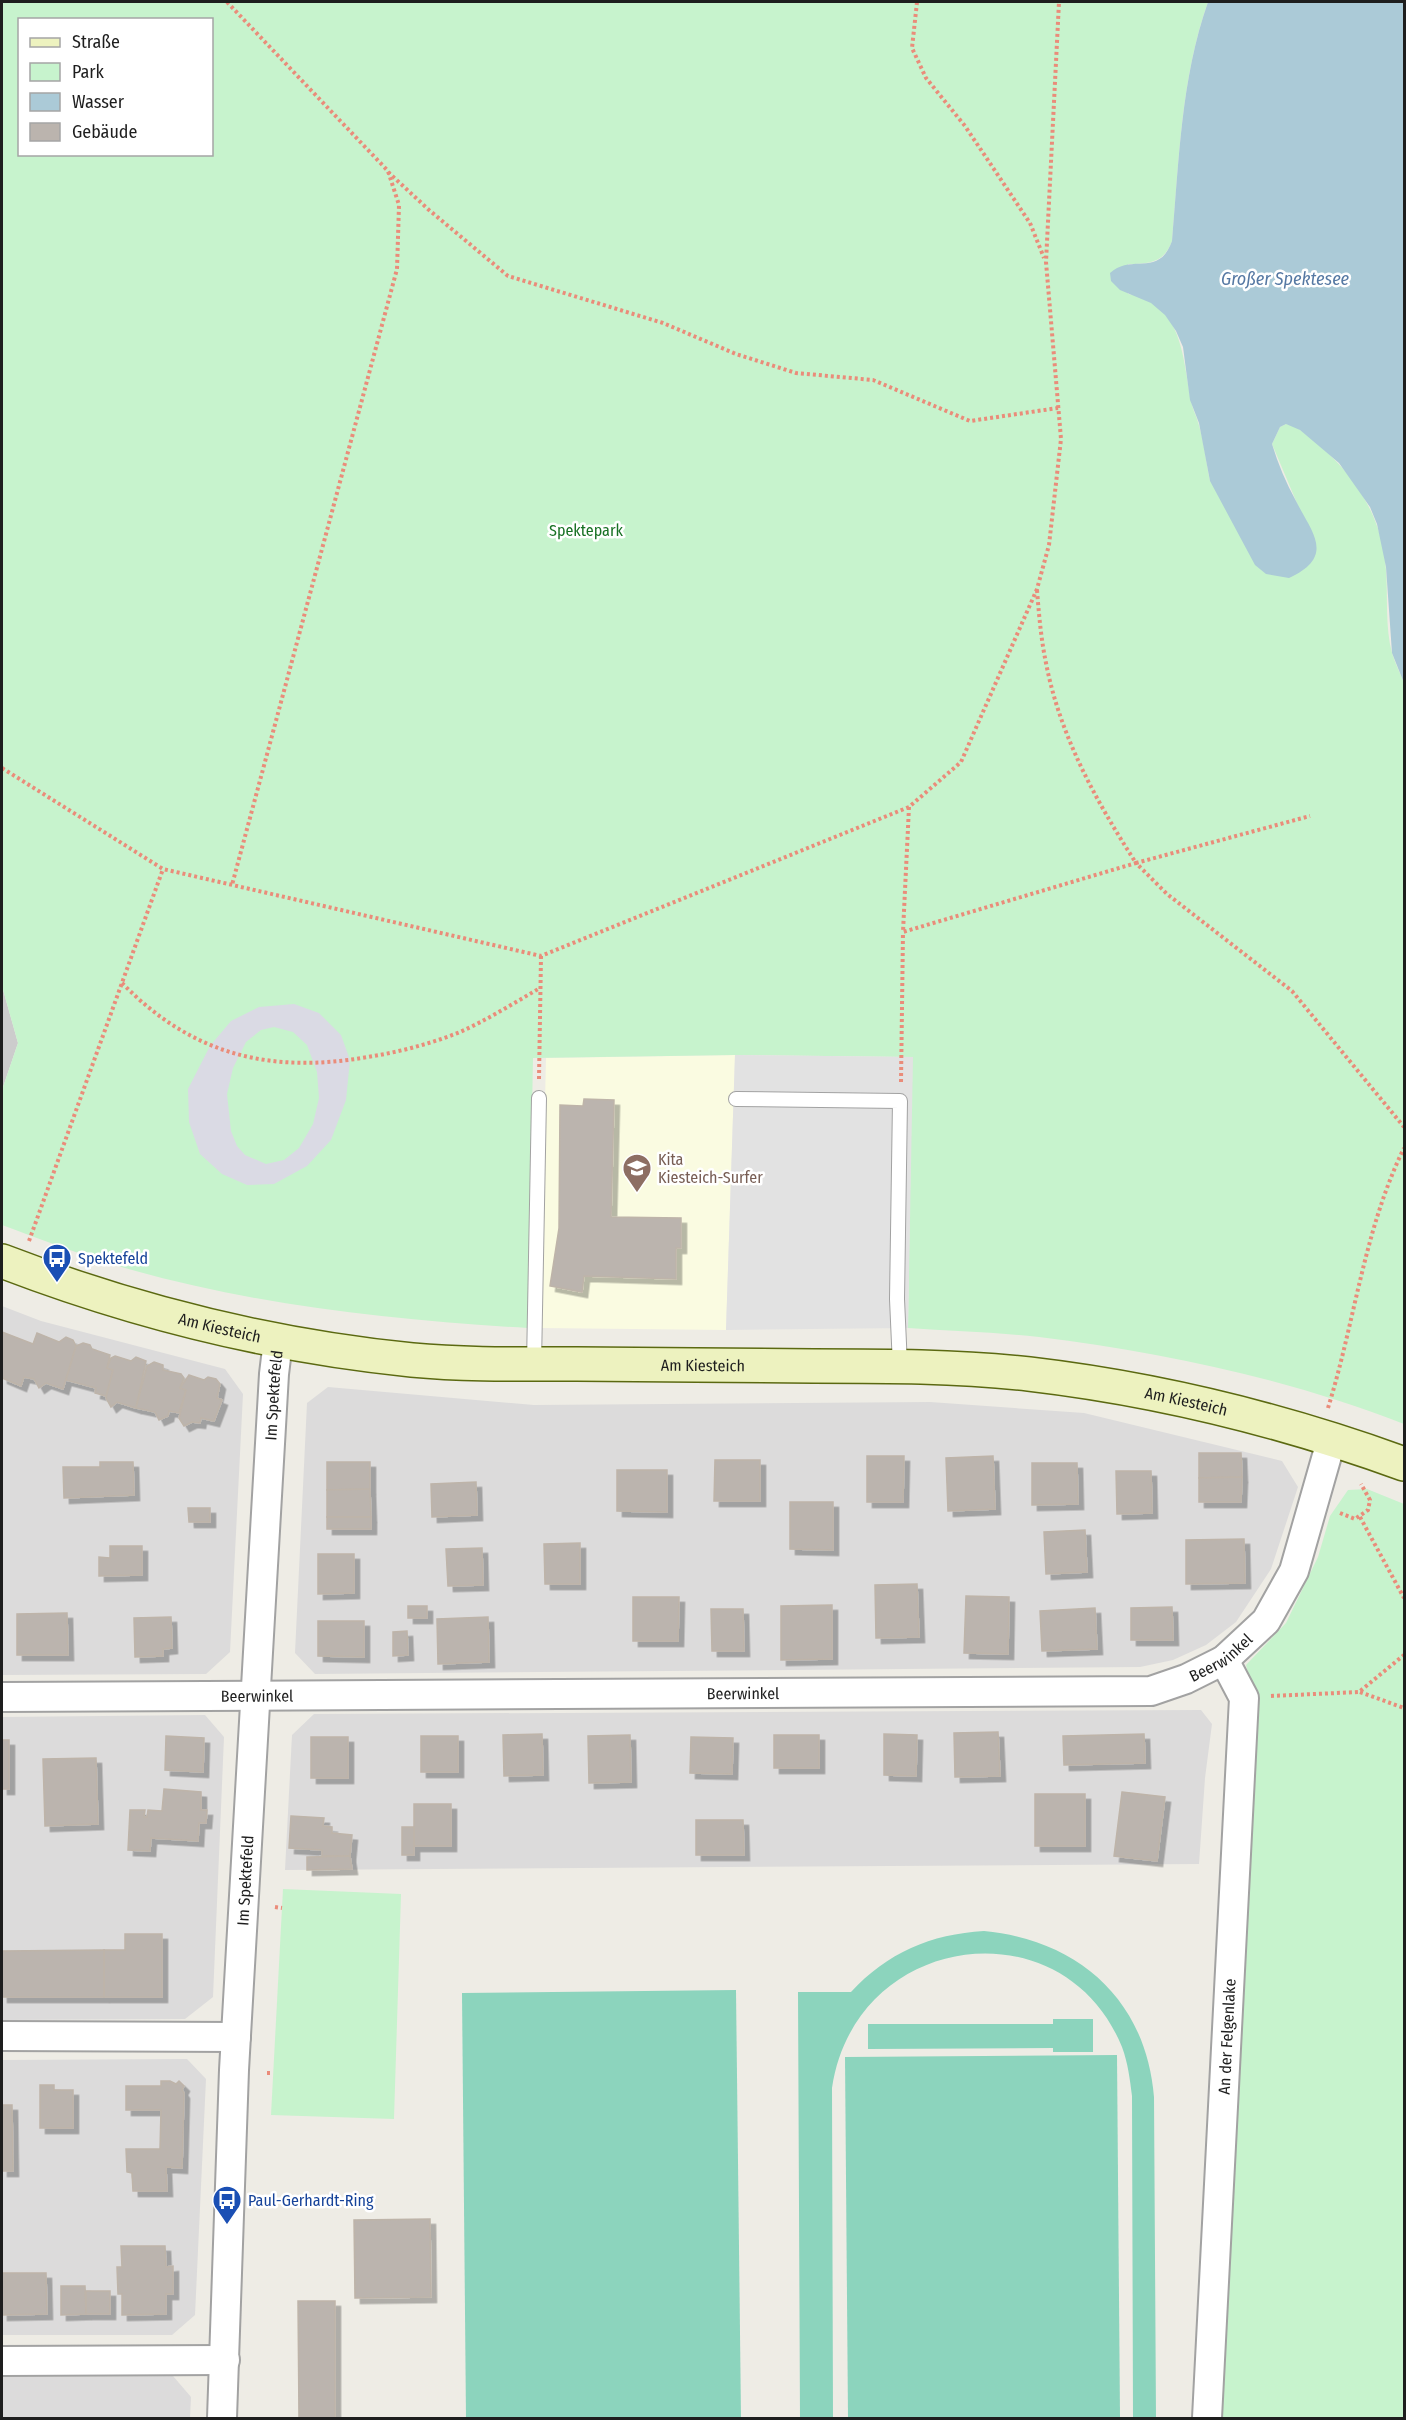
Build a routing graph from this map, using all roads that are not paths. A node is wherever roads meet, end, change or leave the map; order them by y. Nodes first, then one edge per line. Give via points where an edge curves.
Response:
1 (539, 1098) road end
2 (736, 1099) dead end
3 (2, 1261) edge
4 (278, 1341) junction
5 (534, 1364) junction
6 (900, 1366) junction
7 (1327, 1436) junction
8 (1404, 1464) edge
9 (1224, 1659) junction
10 (256, 1696) junction
11 (2, 1697) edge
12 (2, 2036) edge
13 (236, 2037) junction
14 (225, 2360) junction
15 (2, 2361) edge
16 (222, 2418) edge
17 (1207, 2418) edge

1 - 5 lane
2 - 6 lane via 900,1101
3 - 4 street, Am Kiesteich via 57,1283
4 - 5 street, Am Kiesteich via 413,1360
4 - 10 street, Im Spektefeld
5 - 6 street, Am Kiesteich
6 - 7 street, Am Kiesteich via 1027,1374 1168,1395
7 - 8 street, Am Kiesteich
7 - 9 street, Beerwinkel via 1294,1571 1266,1621
9 - 10 street, Beerwinkel via 1186,1680 1150,1691
9 - 17 street, An der Felgenlake via 1244,1698
10 - 11 street, Beerwinkel
10 - 13 street, Im Spektefeld
12 - 13 street
13 - 14 street, Im Spektefeld
14 - 15 street
14 - 16 street, Im Spektefeld

